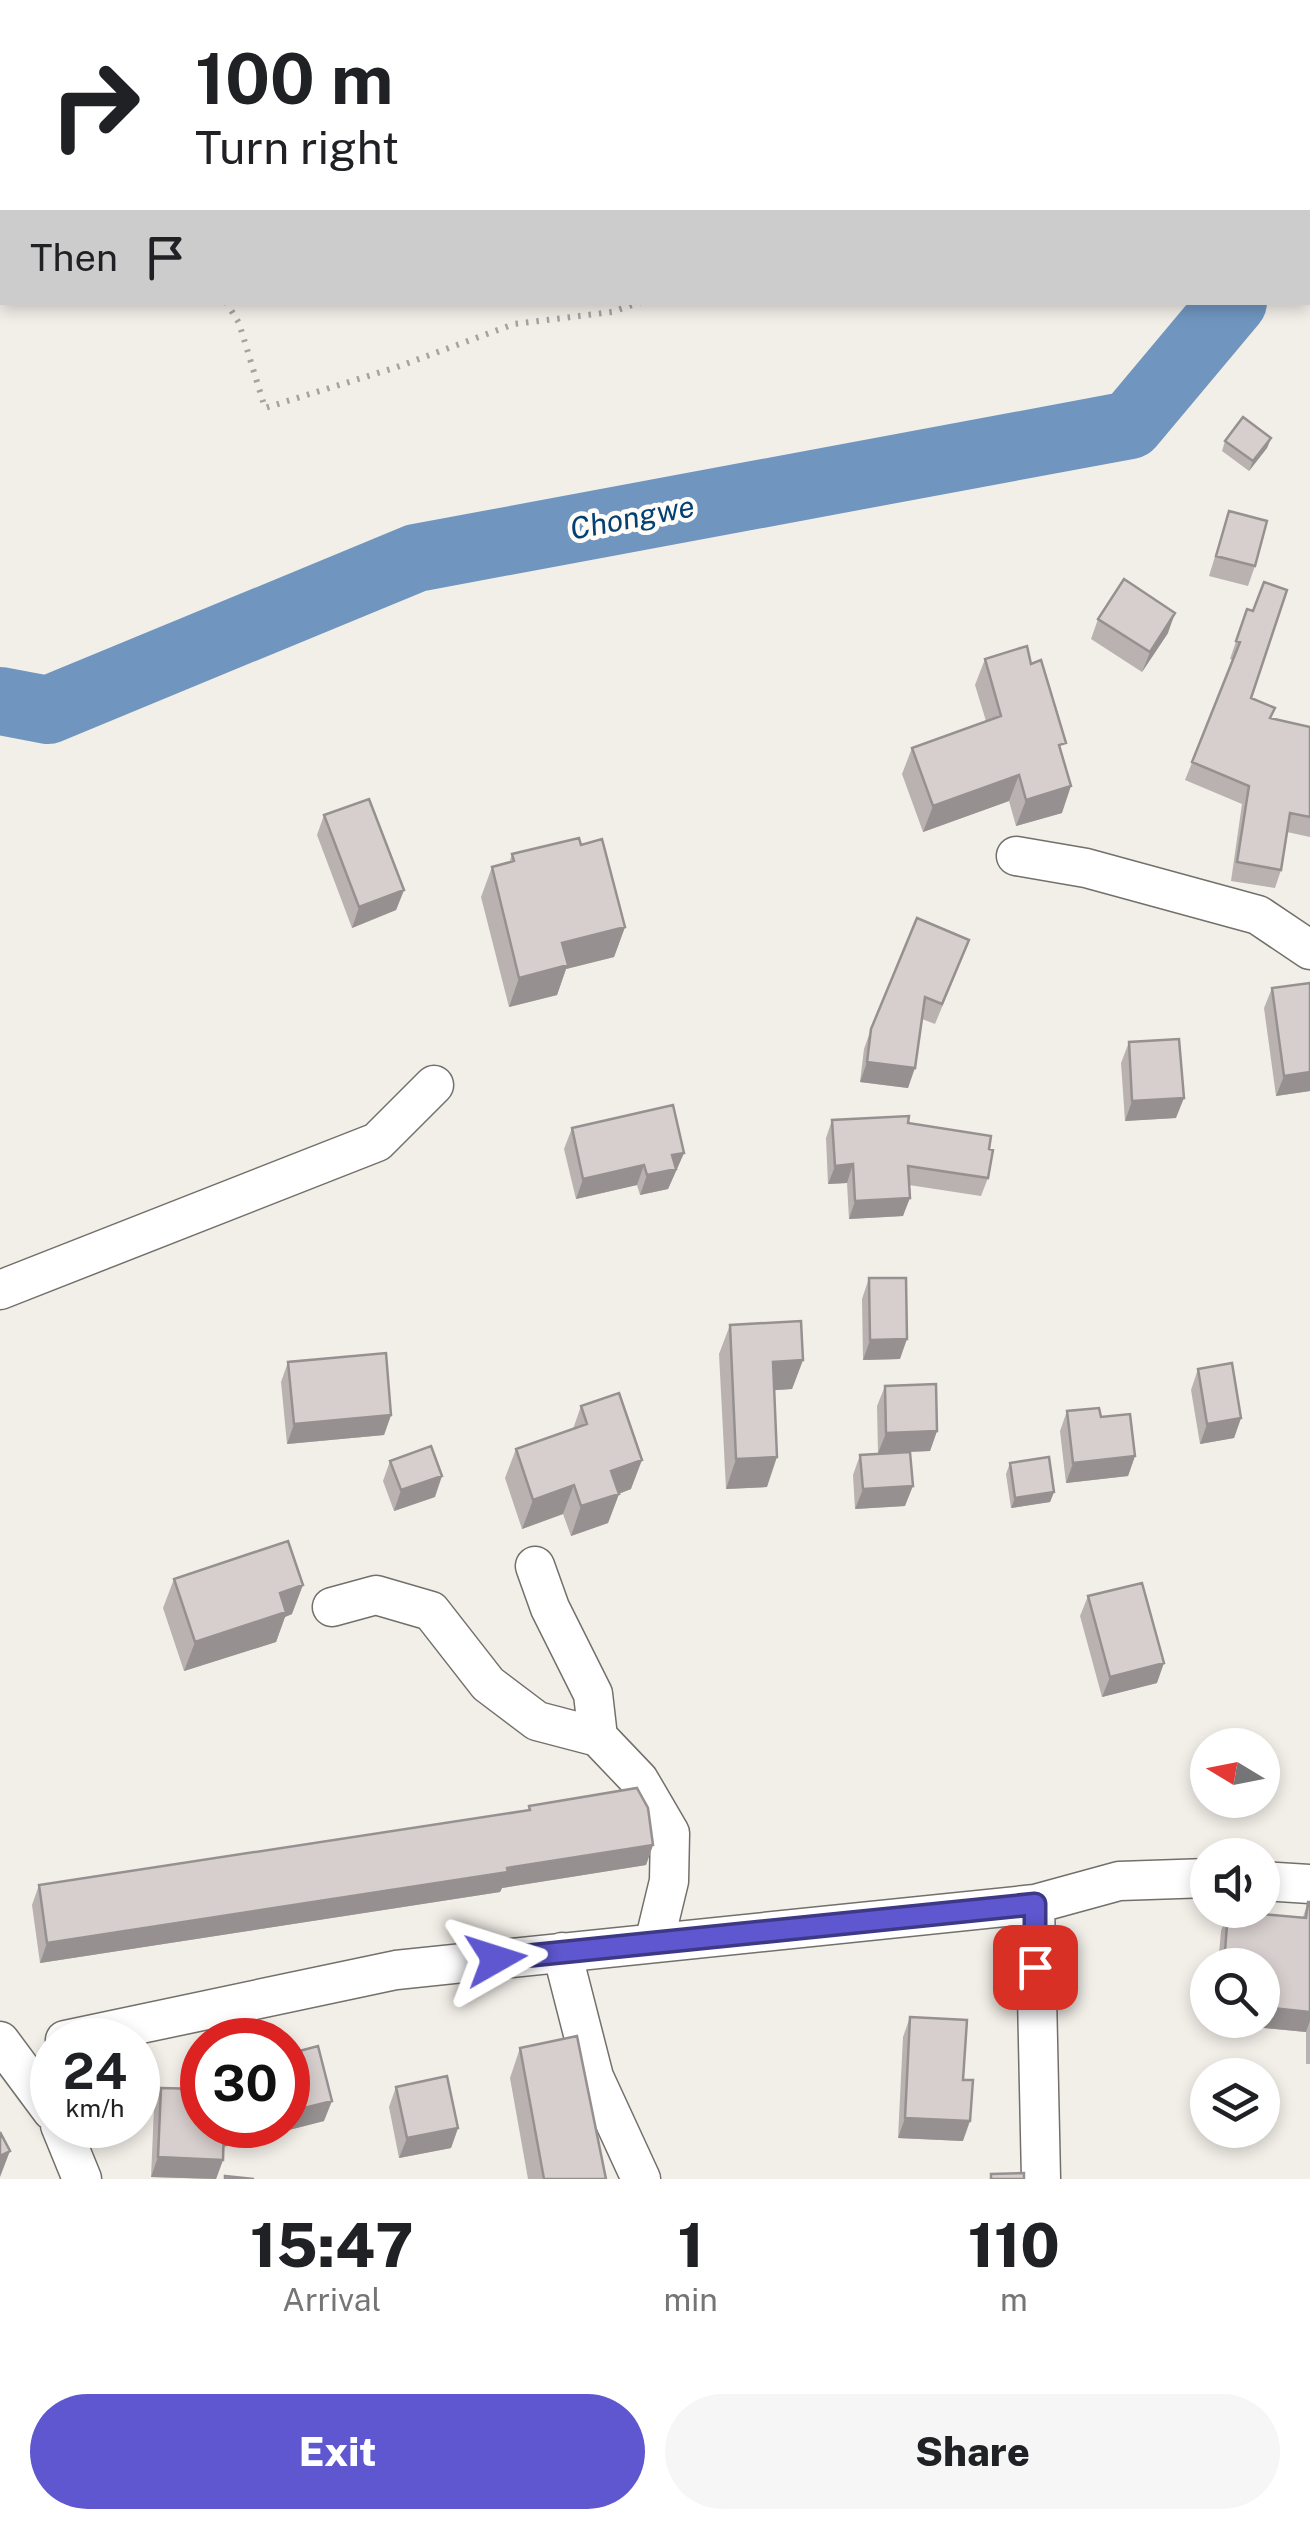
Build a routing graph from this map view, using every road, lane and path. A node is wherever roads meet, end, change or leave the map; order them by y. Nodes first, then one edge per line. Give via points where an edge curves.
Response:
1 (228, 305) edge
2 (632, 305) edge
3 (1016, 856) dead end
4 (1310, 950) edge
5 (434, 1085) dead end
6 (0, 1290) edge
7 (535, 1566) dead end
8 (332, 1607) dead end
9 (598, 1736) junction
10 (1190, 1879) edge
11 (1280, 1882) edge
12 (1310, 1884) edge
13 (1035, 1904) junction
14 (654, 1943) junction
15 (562, 1952) junction
16 (160, 2020) edge
17 (30, 2044) edge
18 (4, 2046) edge
19 (30, 2081) edge
20 (69, 2148) edge
21 (82, 2179) edge
22 (642, 2179) edge
23 (1041, 2179) edge

1 - 2 path via 265,408 514,324
3 - 4 street via 1258,915
5 - 6 street via 378,1142
7 - 9 street via 593,1694
8 - 9 street via 376,1595 431,1611 488,1684 537,1722
9 - 14 street via 639,1780 670,1833 669,1881
10 - 13 street via 1119,1882
11 - 12 street
13 - 14 street
13 - 23 street
14 - 15 street
15 - 16 street via 396,1970
15 - 22 street via 594,2077
17 - 18 street
18 - 19 street
20 - 21 street

